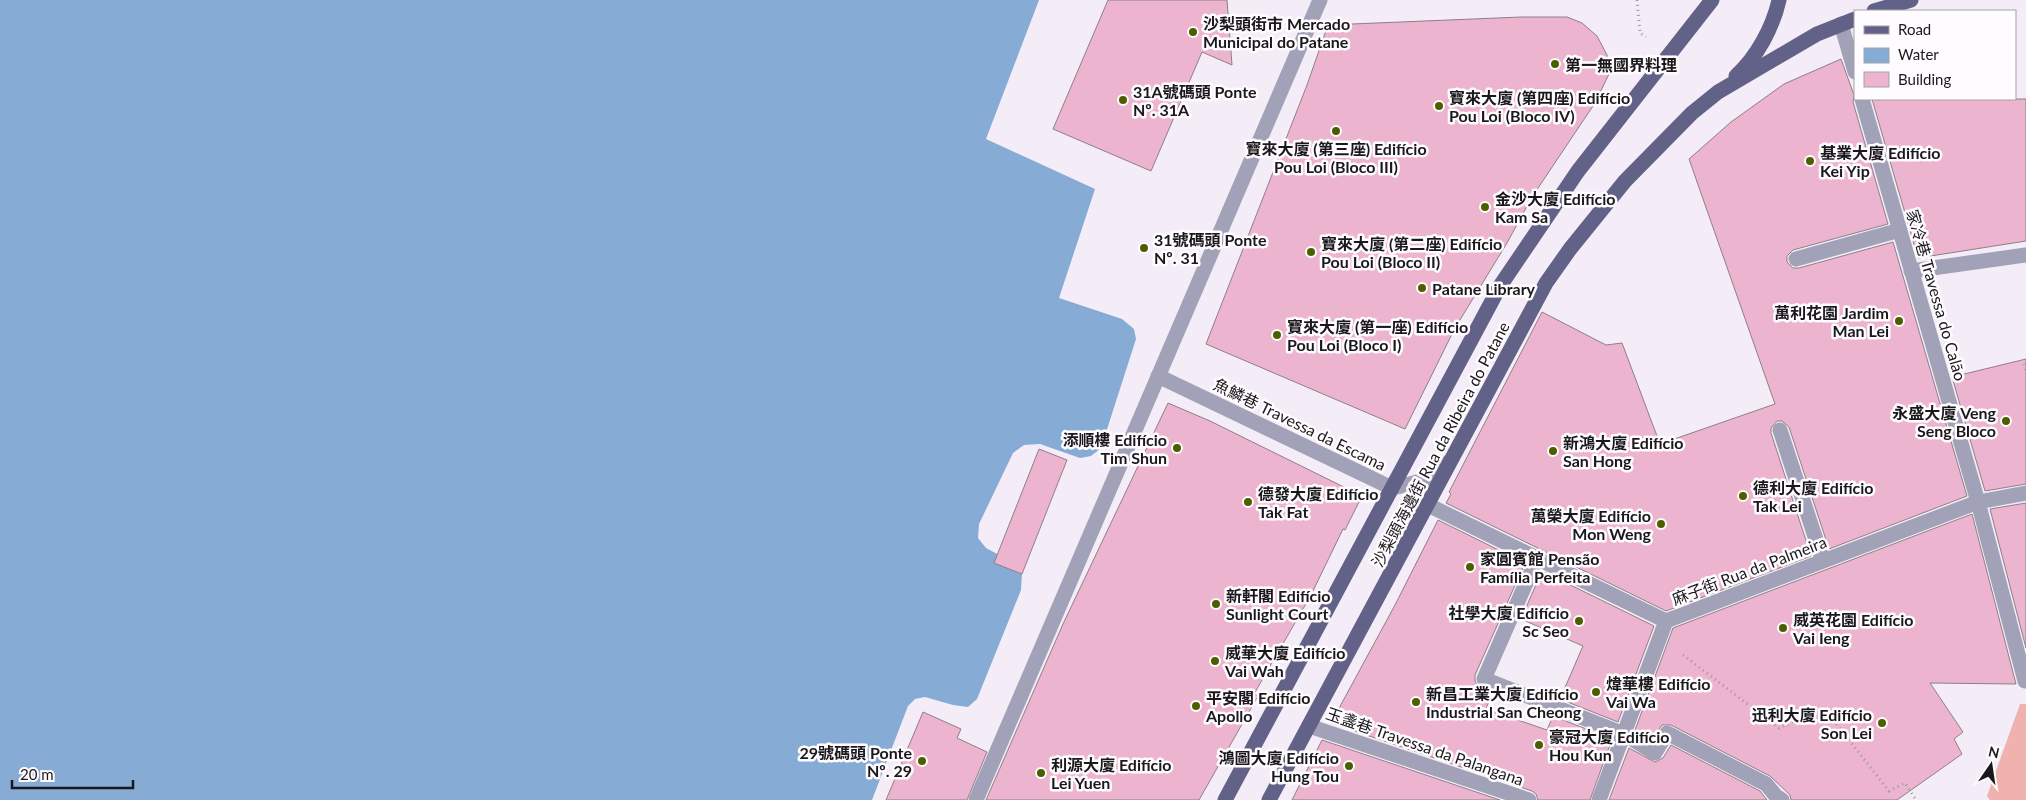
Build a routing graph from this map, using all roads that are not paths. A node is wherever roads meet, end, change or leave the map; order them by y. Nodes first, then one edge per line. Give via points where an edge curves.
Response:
1 (1320, 0) edge
2 (1779, 0) edge
3 (1911, 0) edge
4 (1711, 1) edge
5 (1877, 10) edge
6 (1848, 21) edge
7 (1854, 65) edge
8 (1718, 92) junction
9 (1862, 100) edge
10 (1900, 230) junction
11 (2026, 255) edge
12 (1796, 259) dead end
13 (1912, 271) junction
14 (1158, 376) junction
15 (1780, 430) dead end
16 (1453, 458) junction
17 (1392, 488) junction
18 (2026, 493) edge
19 (1978, 502) junction
20 (1428, 505) junction
21 (1537, 558) junction
22 (1823, 561) junction
23 (1666, 621) junction
24 (2025, 681) dead end
25 (1309, 726) junction
26 (1624, 734) junction
27 (976, 800) edge
28 (1225, 800) edge
29 (1269, 800) edge
30 (1529, 800) edge
31 (1599, 800) edge
32 (1782, 800) edge

1 - 14 street
2 - 8 main road via 1754,55
3 - 5 main road
4 - 17 main road, 沙梨頭海邊街 Rua da Ribeira do Patane via 1578,171 1500,286
6 - 7 street
6 - 8 main road, 沙梨頭海邊街 Rua da Ribeira do Patane via 1817,34
8 - 16 main road, 沙梨頭海邊街 Rua da Ribeira do Patane via 1692,113 1625,181 1546,283
9 - 10 street, 家冷巷 Travessa do Calão
10 - 12 street
10 - 13 street, 家冷巷 Travessa do Calão
11 - 13 street
13 - 19 street, 家冷巷 Travessa do Calão
14 - 17 street, 魚鱗巷 Travessa da Escama
14 - 27 street
15 - 22 street
16 - 17 street, 魚鱗巷 Travessa da Escama via 1435,475
16 - 20 main road, 沙梨頭海邊街 Rua da Ribeira do Patane
17 - 28 main road, 沙梨頭海邊街 Rua da Ribeira do Patane
18 - 19 street, 麻子街 Rua da Palmeira
19 - 22 street, 麻子街 Rua da Palmeira
19 - 24 street, 家冷巷 Travessa do Calão
20 - 21 street
20 - 25 main road, 沙梨頭海邊街 Rua da Ribeira do Patane
21 - 23 street
21 - 26 street via 1484,679
22 - 23 street, 麻子街 Rua da Palmeira
23 - 26 street, 麻子街 Rua da Palmeira
25 - 29 main road, 沙梨頭海邊街 Rua da Ribeira do Patane
25 - 30 street, 玉盞巷 Travessa da Palangana
26 - 31 street, 麻子街 Rua da Palmeira
26 - 32 street via 1655,753 1667,733 1766,784

